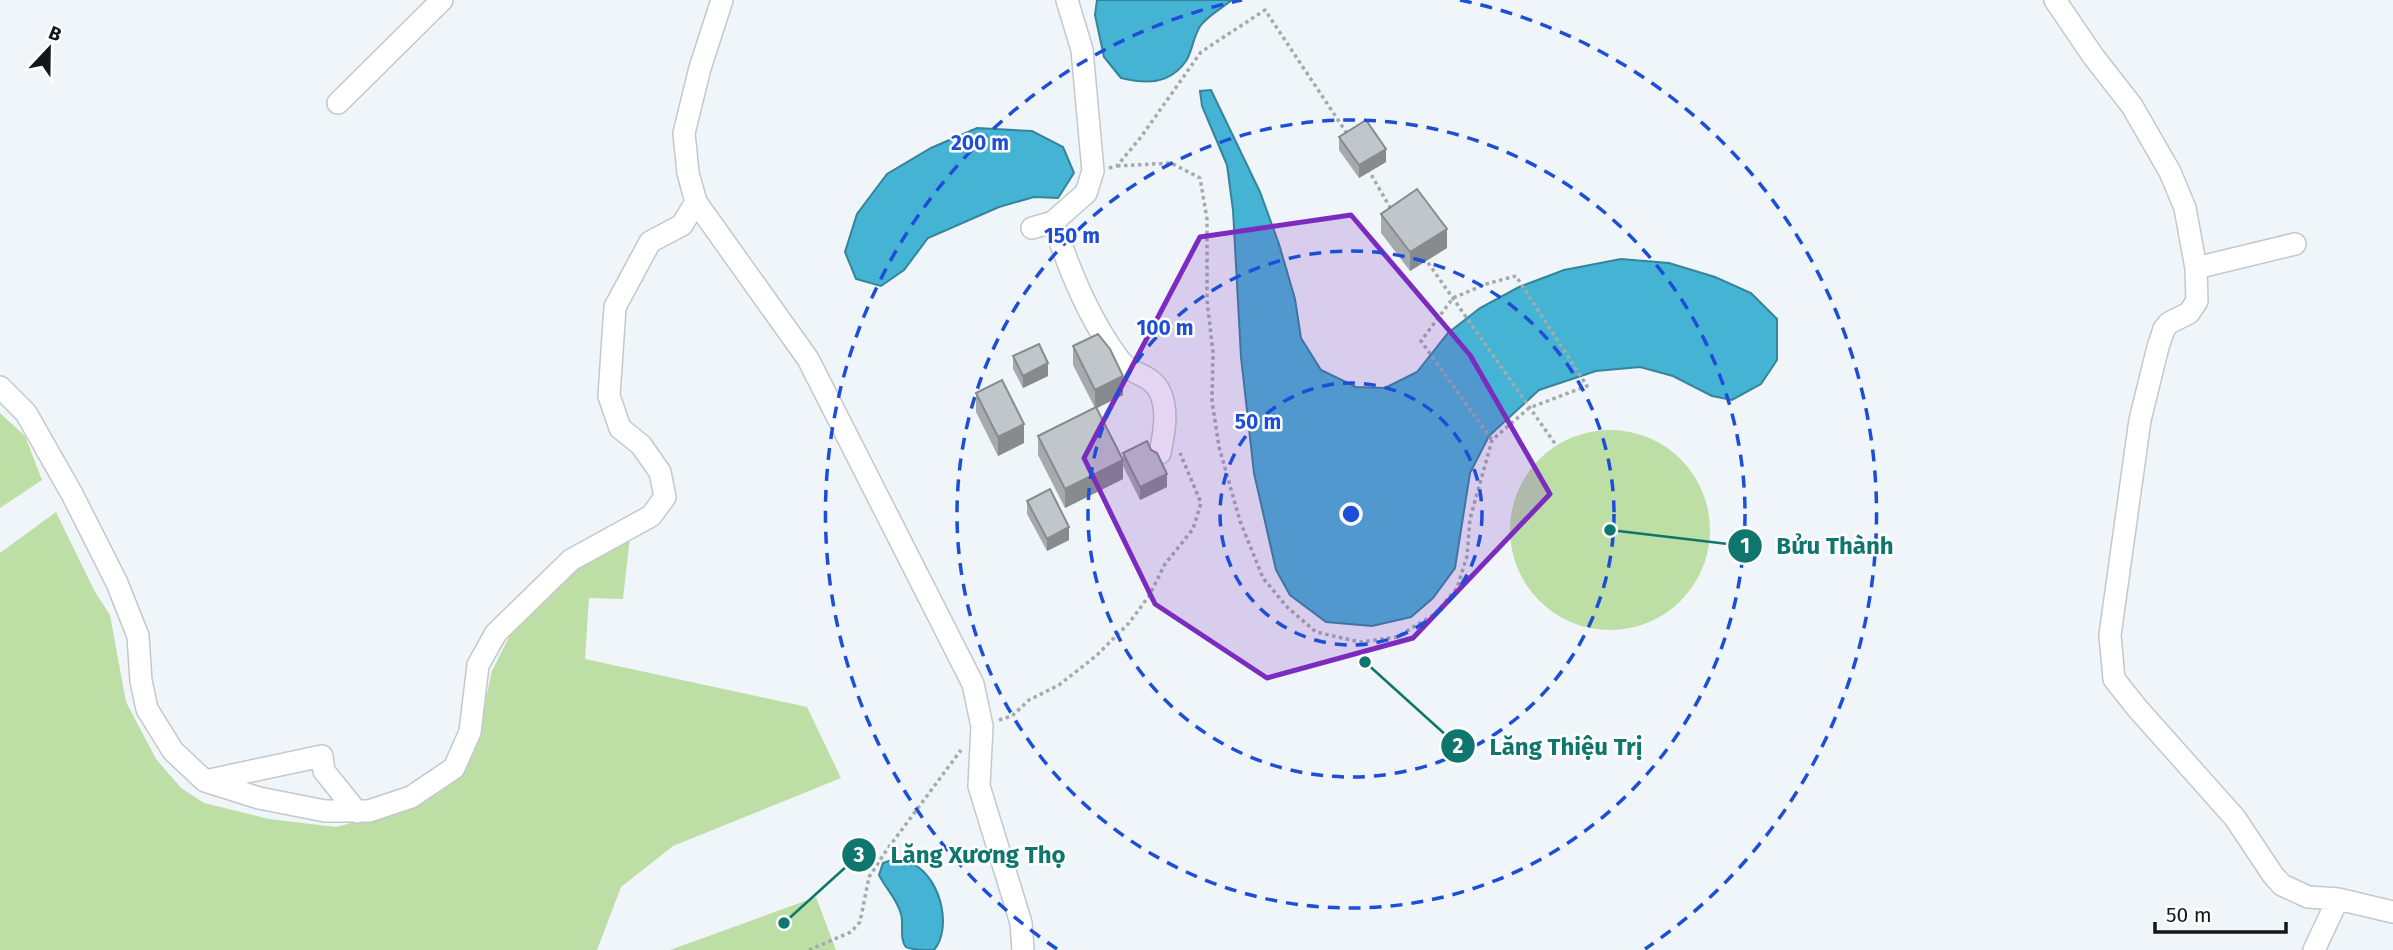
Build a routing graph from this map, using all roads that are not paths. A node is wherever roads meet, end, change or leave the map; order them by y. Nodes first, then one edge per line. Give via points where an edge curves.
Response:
1 (442, 0) edge
2 (722, 0) edge
3 (1066, 0) edge
4 (2054, 0) edge
5 (338, 103) dead end
6 (696, 202) junction
7 (2295, 244) dead end
8 (2196, 268) junction
9 (0, 387) edge
10 (1160, 453) edge
11 (205, 781) junction
12 (357, 812) junction
13 (2338, 899) junction
14 (2393, 912) edge
15 (1023, 950) edge
16 (2314, 950) edge

1 - 5 street
2 - 6 street via 684,133
3 - 10 street via 1082,50 1093,171 1086,193 1042,225 1113,351 1124,366 1148,378 1159,390 1165,426
4 - 8 street via 2132,106 2170,172 2185,208
6 - 12 street via 682,225 650,242 615,307 609,396 620,428 641,445 660,472 665,497 650,516 571,560 496,633 478,665 470,732 454,768 411,797
6 - 15 street via 808,359 974,684 982,726 979,786 1021,923
7 - 8 street
8 - 13 street via 2197,301 2189,313 2164,329 2140,420 2110,635 2114,679 2235,818 2282,886 2308,897
9 - 11 street via 26,413 117,583 138,636 146,709 173,751
11 - 12 street via 259,798 325,811
11 - 12 street via 322,756 324,771
13 - 14 street
13 - 16 street

